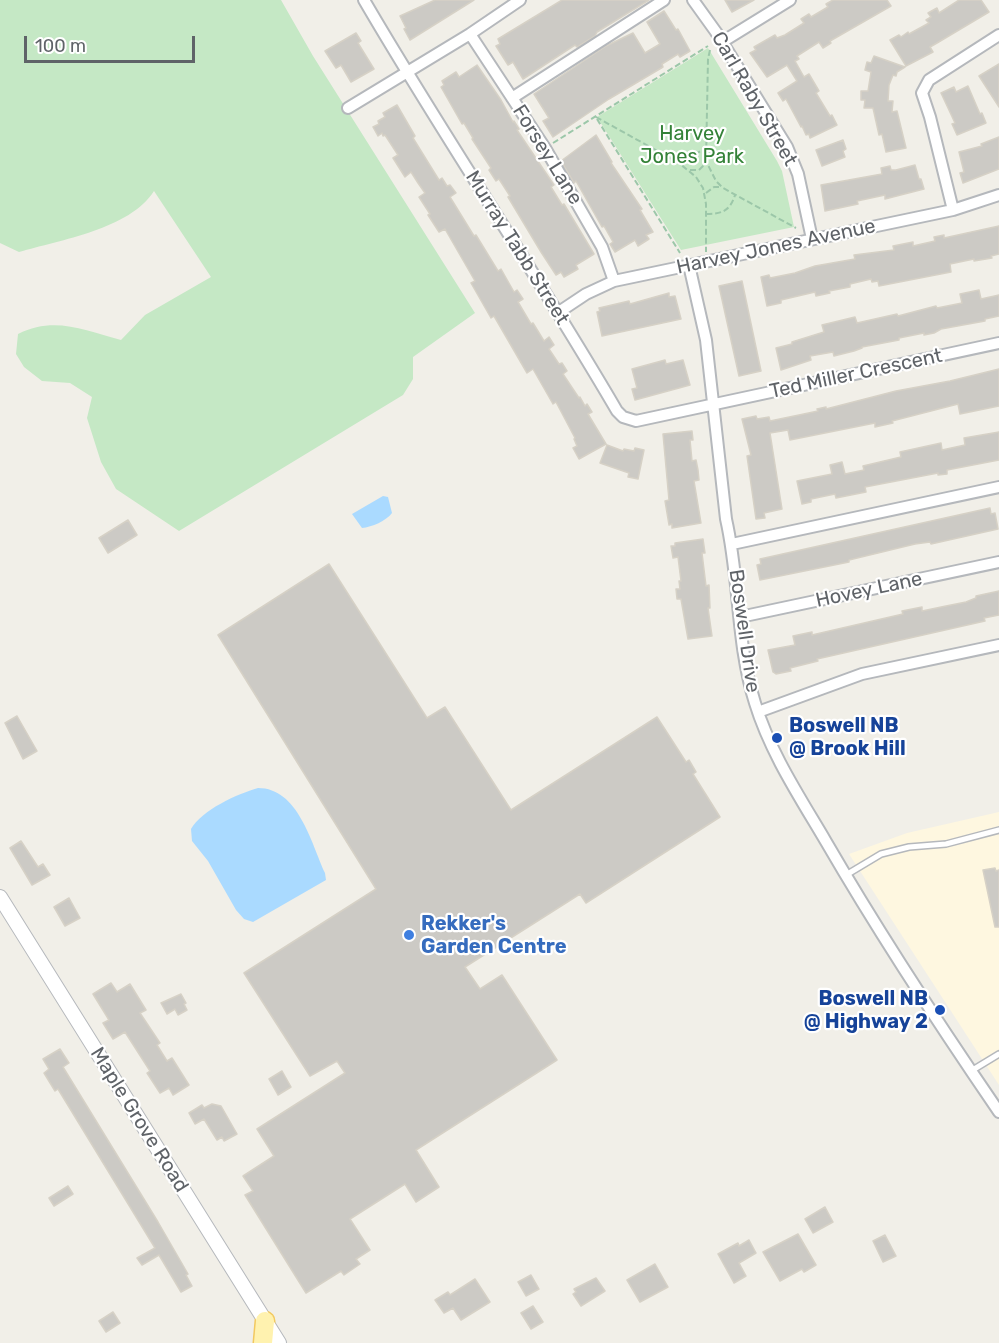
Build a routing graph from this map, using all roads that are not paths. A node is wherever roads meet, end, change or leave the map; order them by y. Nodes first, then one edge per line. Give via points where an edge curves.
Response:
1 (364, 0) edge
2 (520, 0) edge
3 (664, 0) edge
4 (693, 0) edge
5 (790, 0) edge
6 (470, 34) junction
7 (999, 35) edge
8 (722, 42) junction
9 (406, 71) junction
10 (512, 98) junction
11 (348, 108) dead end
12 (999, 195) edge
13 (953, 210) junction
14 (812, 239) junction
15 (689, 265) junction
16 (614, 281) junction
17 (559, 312) junction
18 (999, 343) edge
19 (713, 405) junction
20 (999, 487) edge
21 (732, 544) junction
22 (999, 562) edge
23 (740, 617) junction
24 (999, 645) edge
25 (758, 712) junction
26 (999, 830) edge
27 (846, 875) junction
28 (0, 897) edge
29 (999, 1054) edge
30 (971, 1071) junction
31 (999, 1112) edge
32 (265, 1321) junction
33 (263, 1343) edge
34 (279, 1343) edge

1 - 9 street, Murray Tabb Street
2 - 6 street
3 - 10 street
4 - 8 street, Carl Raby Street
5 - 8 street
6 - 9 street
6 - 10 street, Forsey Lane
7 - 13 street via 929,80 922,93
8 - 14 street, Carl Raby Street via 790,153
9 - 11 street
9 - 17 street, Murray Tabb Street
10 - 16 street, Forsey Lane via 602,247
12 - 13 street, Harvey Jones Avenue
13 - 14 street, Harvey Jones Avenue
14 - 15 street, Harvey Jones Avenue
15 - 16 street, Harvey Jones Avenue
15 - 19 street, Boswell Drive via 706,340
16 - 17 street, Harvey Jones Avenue
17 - 19 street, Murray Tabb Street via 623,417 636,421
18 - 19 street, Ted Miller Crescent
19 - 21 street, Boswell Drive
20 - 21 street
21 - 23 street, Boswell Drive
22 - 23 street, Hovey Lane
23 - 25 street, Boswell Drive via 745,669
24 - 25 street via 862,674
25 - 27 street, Boswell Drive via 783,769
26 - 27 lane via 946,844 881,854
27 - 30 street, Boswell Drive
28 - 32 street, Maple Grove Road
29 - 30 lane
30 - 31 street, Boswell Drive
32 - 33 main road
32 - 34 street, Maple Grove Road

